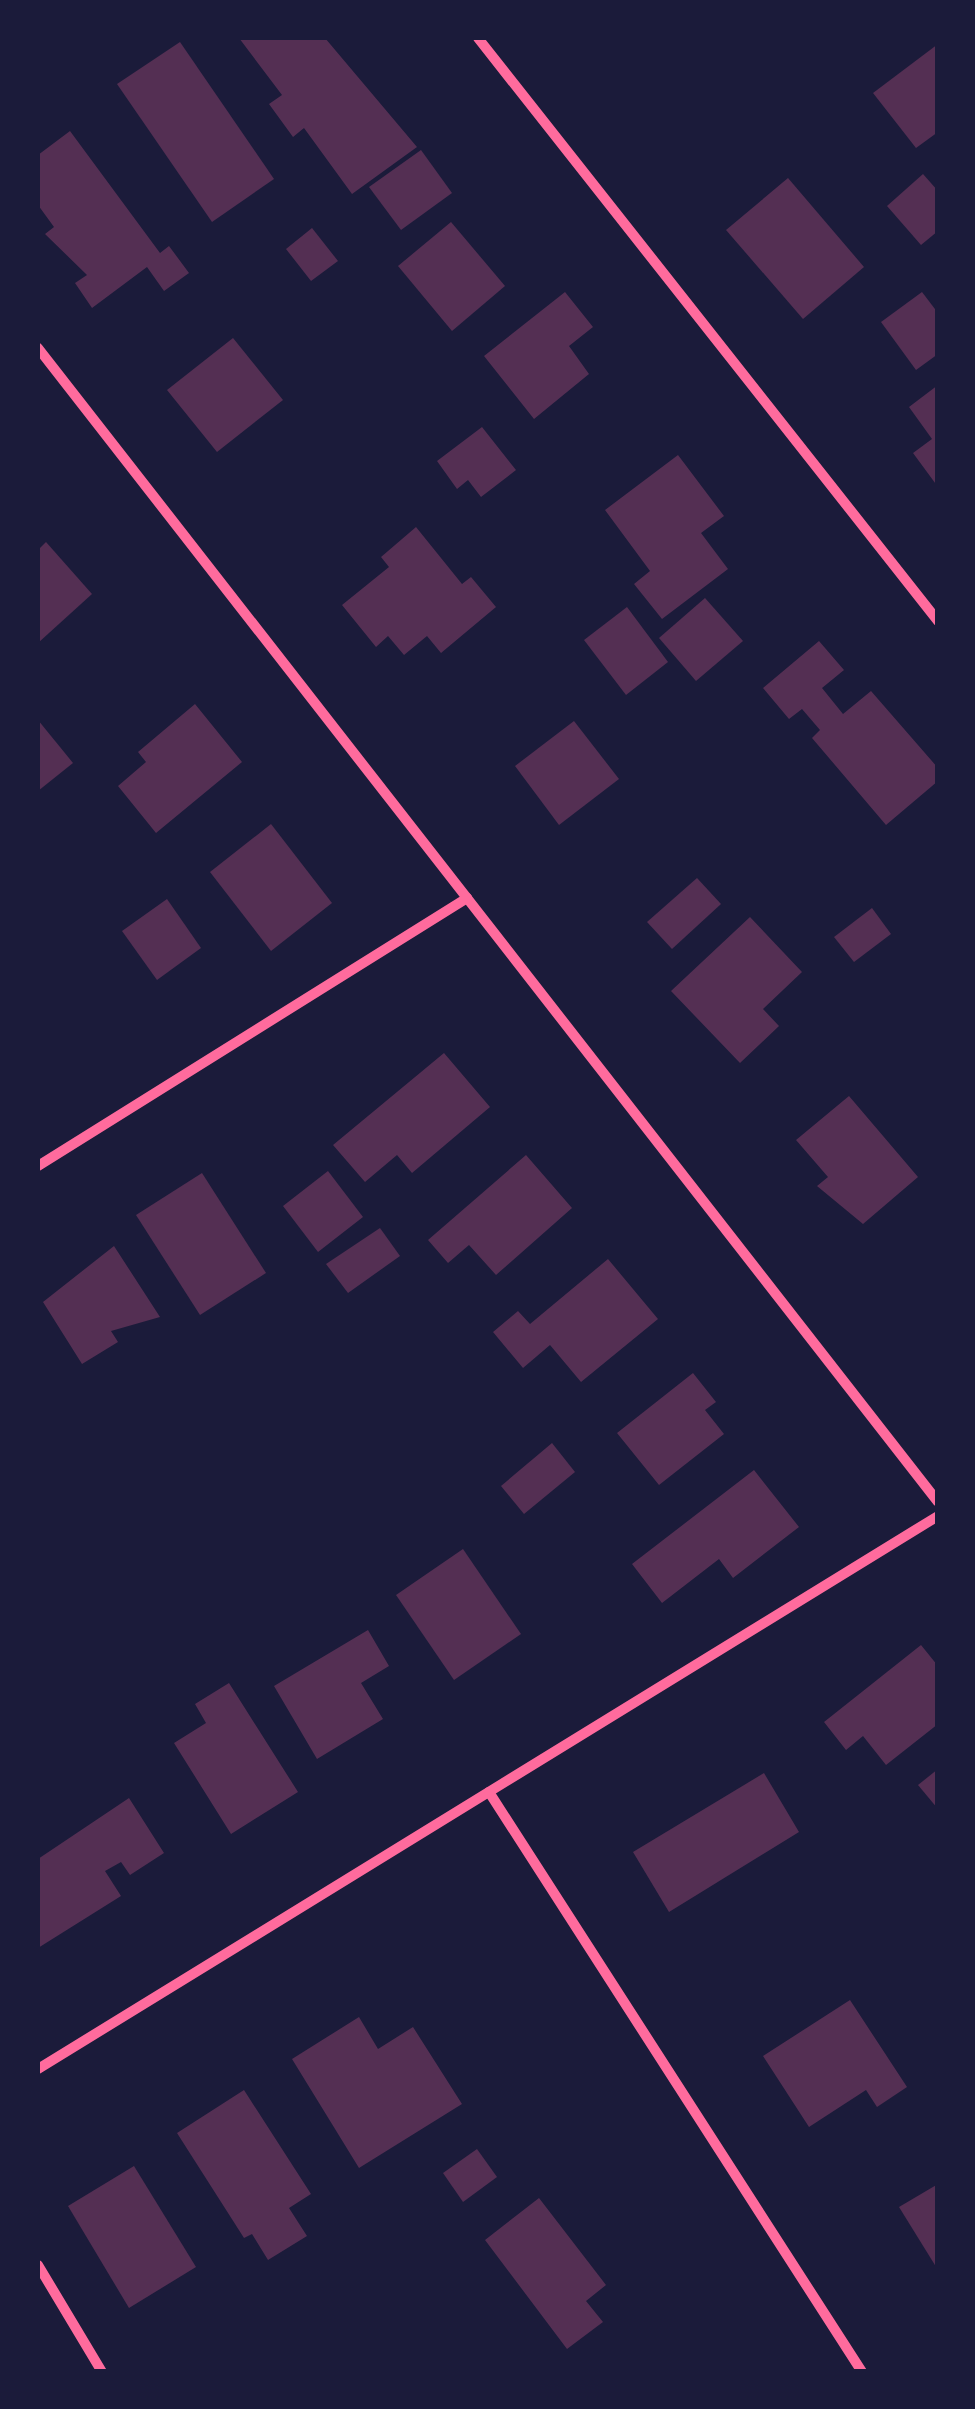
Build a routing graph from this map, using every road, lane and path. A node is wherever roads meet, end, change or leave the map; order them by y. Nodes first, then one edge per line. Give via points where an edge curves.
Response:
1 (478, 38) edge
2 (38, 348) edge
3 (938, 621) edge
4 (467, 898) junction
5 (38, 1166) edge
6 (938, 1502) edge
7 (938, 1516) edge
8 (489, 1792) junction
9 (38, 2069) edge
10 (38, 2265) edge
11 (102, 2372) edge
12 (862, 2372) edge

1 - 3 street
2 - 4 street
4 - 5 street
4 - 6 street
7 - 8 street
8 - 9 street
8 - 12 street
10 - 11 street

